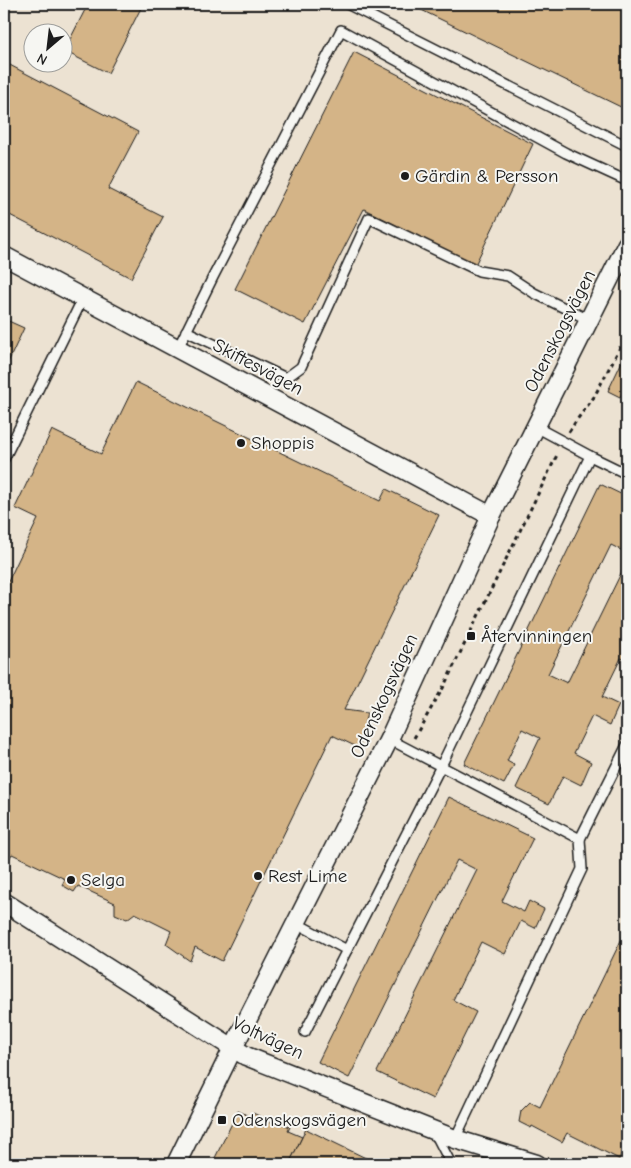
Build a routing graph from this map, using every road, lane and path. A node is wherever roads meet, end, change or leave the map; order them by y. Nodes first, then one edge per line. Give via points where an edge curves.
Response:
1 (346, 4) edge
2 (627, 146) edge
3 (627, 180) edge
4 (627, 244) edge
5 (4, 256) edge
6 (83, 298) junction
7 (589, 320) junction
8 (186, 331) junction
9 (178, 348) junction
10 (536, 427) junction
11 (590, 456) junction
12 (4, 459) edge
13 (627, 474) edge
14 (491, 516) junction
15 (389, 739) junction
16 (627, 745) edge
17 (441, 766) junction
18 (580, 839) junction
19 (4, 902) edge
20 (296, 923) junction
21 (347, 950) junction
22 (305, 1032) dead end
23 (233, 1048) junction
24 (433, 1131) junction
25 (454, 1140) junction
26 (176, 1164) edge
27 (451, 1164) edge
28 (537, 1164) edge

1 - 2 lane
3 - 8 lane via 566,153 341,30
4 - 7 street, Odenskogsvägen
5 - 6 street, Skiftesvägen
6 - 9 street, Skiftesvägen
6 - 12 lane
7 - 8 lane via 534,293 508,276 479,270 369,218 301,367 286,378
7 - 10 street, Odenskogsvägen
8 - 9 lane
9 - 14 street, Skiftesvägen
10 - 11 lane
10 - 14 street, Odenskogsvägen
11 - 13 lane
11 - 17 lane
14 - 15 street, Odenskogsvägen
15 - 17 lane
15 - 20 street, Odenskogsvägen
16 - 18 lane
17 - 18 lane
17 - 21 lane
18 - 25 lane via 582,869
19 - 23 street, Voltvägen
20 - 21 lane
20 - 23 street, Odenskogsvägen
21 - 22 lane
23 - 24 street, Voltvägen
23 - 26 street, Odenskogsvägen
24 - 25 street, Voltvägen
24 - 27 lane
25 - 28 street, Voltvägen

